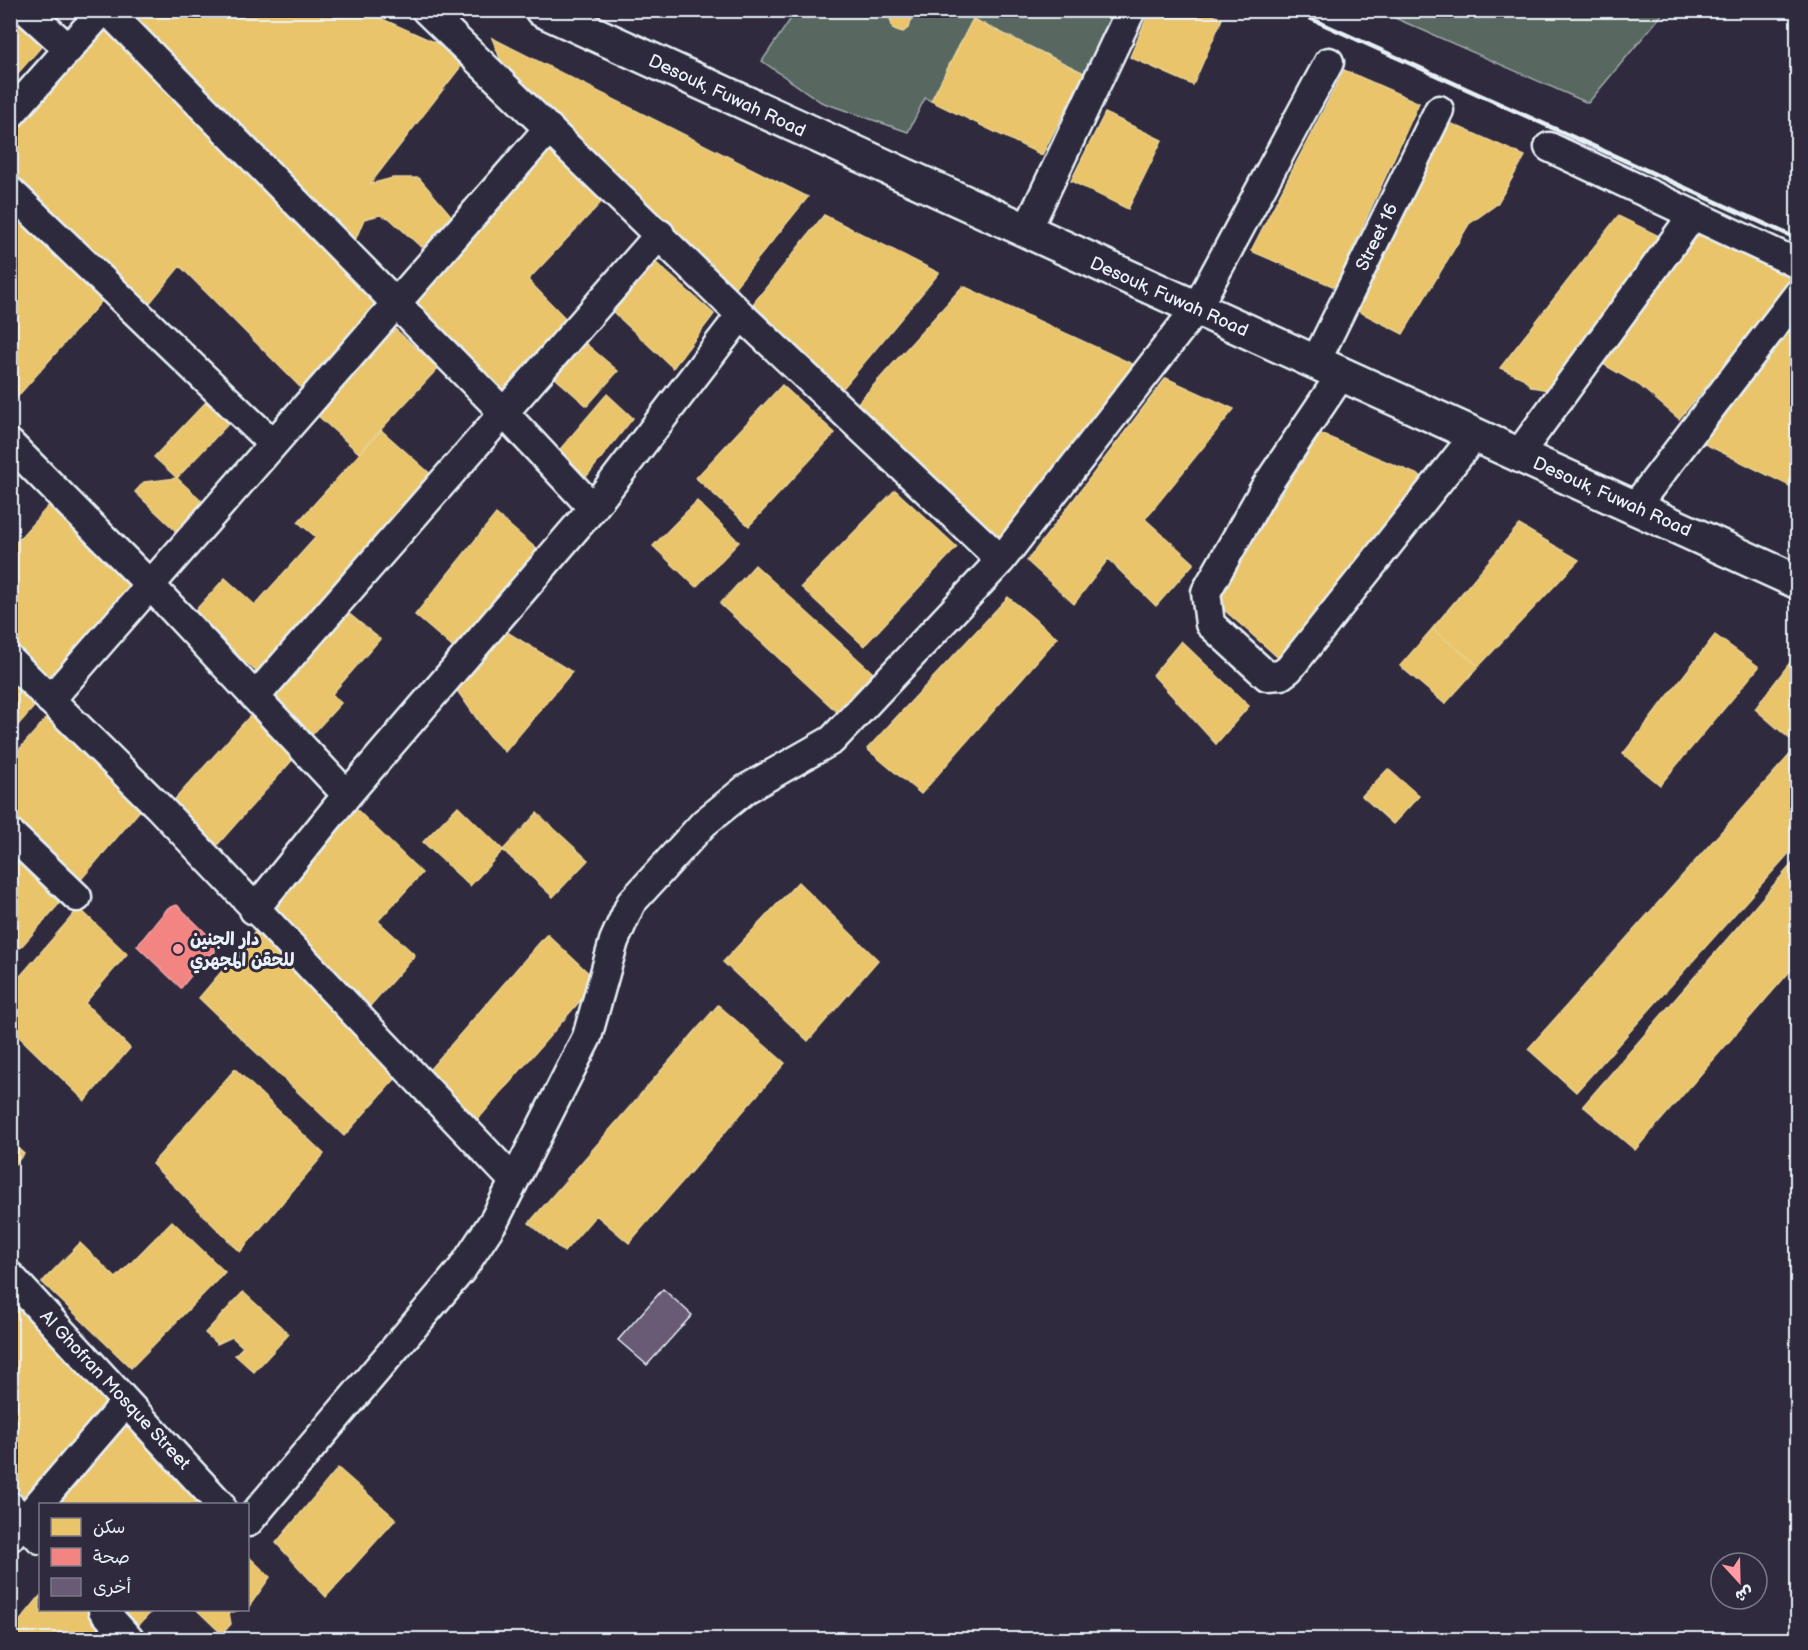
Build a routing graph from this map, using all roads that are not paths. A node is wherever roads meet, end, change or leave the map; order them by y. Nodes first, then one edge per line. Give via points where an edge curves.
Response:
1 (26, 10) edge
2 (105, 10) edge
3 (426, 10) edge
4 (542, 10) edge
5 (1131, 10) edge
6 (69, 50) junction
7 (1329, 62) dead end
8 (1439, 110) dead end
9 (10, 115) edge
10 (549, 128) junction
11 (1549, 147) dead end
12 (10, 191) edge
13 (1693, 215) junction
14 (1026, 232) junction
15 (660, 234) junction
16 (1797, 264) edge
17 (1797, 294) edge
18 (396, 303) junction
19 (1196, 309) junction
20 (741, 315) junction
21 (1328, 369) junction
22 (504, 412) junction
23 (1475, 435) junction
24 (10, 444) edge
25 (273, 444) junction
26 (1518, 455) junction
27 (593, 508) junction
28 (1634, 508) junction
29 (1001, 560) junction
30 (1797, 582) edge
31 (150, 585) junction
32 (10, 660) edge
33 (255, 697) junction
34 (50, 700) junction
35 (347, 795) junction
36 (10, 833) edge
37 (76, 897) dead end
38 (254, 910) junction
39 (514, 1181) junction
40 (10, 1276) edge
41 (126, 1402) junction
42 (40, 1503) edge
43 (219, 1503) edge
44 (39, 1505) edge
45 (249, 1521) edge
46 (21, 1526) edge
47 (104, 1611) edge
48 (130, 1640) edge

1 - 6 street
2 - 6 street
2 - 18 street
3 - 10 street
4 - 14 main road, Desouk, Fuwah Road
5 - 14 street
6 - 9 street
7 - 19 street
8 - 21 street, Street 16
10 - 15 street
10 - 18 street
11 - 13 street
12 - 25 street
13 - 16 street
13 - 26 street
14 - 19 main road, Desouk, Fuwah Road
15 - 20 street
15 - 22 street
17 - 28 street
18 - 22 street
18 - 25 street
19 - 21 main road, Desouk, Fuwah Road
19 - 29 street
20 - 27 street
20 - 29 street
21 - 23 main road, Desouk, Fuwah Road
21 - 23 street, Street 16 via 1206,592 1210,624 1267,676 1281,675 1289,669
22 - 27 street
22 - 33 street
23 - 26 main road, Desouk, Fuwah Road
24 - 31 street
25 - 31 street
26 - 28 main road, Desouk, Fuwah Road
27 - 35 street
28 - 30 main road, Desouk, Fuwah Road
29 - 39 street via 832,740 746,789 704,823 631,903 614,941 587,1037
31 - 33 street
31 - 34 street
32 - 34 street
33 - 35 street
34 - 38 street via 159,807
35 - 38 street
36 - 37 street
38 - 39 street
39 - 45 street via 462,1269
40 - 41 street, Al Ghofran Mosque Street
41 - 42 street
41 - 43 street, Al Ghofran Mosque Street
44 - 46 street
47 - 48 street

